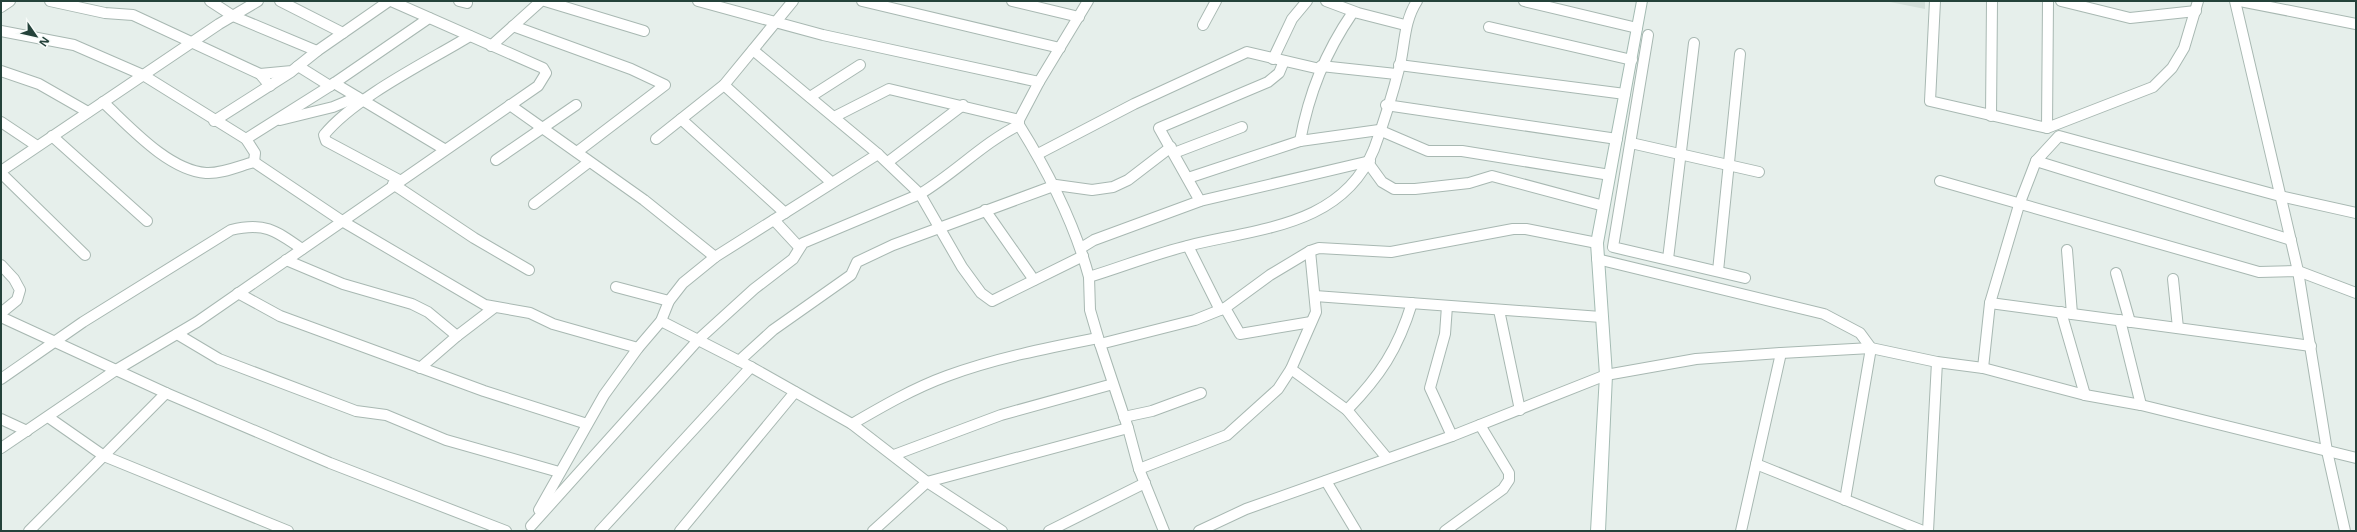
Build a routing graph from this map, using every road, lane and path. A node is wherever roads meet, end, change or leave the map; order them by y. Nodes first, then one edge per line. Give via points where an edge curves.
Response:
1 (10, 1) edge
2 (50, 1) edge
3 (210, 1) edge
4 (258, 1) edge
5 (280, 1) edge
6 (390, 1) edge
7 (542, 1) edge
8 (545, 1) edge
9 (698, 1) edge
10 (793, 1) edge
11 (862, 1) edge
12 (1012, 1) edge
13 (1088, 1) edge
14 (1216, 1) edge
15 (1307, 1) edge
16 (1326, 1) edge
17 (1524, 1) edge
18 (1642, 1) edge
19 (1935, 1) edge
20 (1992, 1) edge
21 (2048, 1) edge
22 (2061, 1) edge
23 (2198, 1) edge
24 (2235, 1) edge
25 (2240, 1) edge
26 (1415, 2) edge
27 (1, 7) edge
28 (2196, 10) junction
29 (1353, 12) junction
30 (233, 16) junction
31 (1079, 17) junction
32 (429, 18) junction
33 (776, 21) junction
34 (2356, 24) edge
35 (1203, 25) dead end
36 (1405, 25) junction
37 (513, 26) junction
38 (1489, 27) dead end
39 (1638, 28) junction
40 (644, 31) dead end
41 (1, 32) edge
42 (344, 33) junction
43 (1648, 35) dead end
44 (470, 36) junction
45 (192, 42) junction
46 (1694, 43) dead end
47 (491, 46) junction
48 (1060, 48) junction
49 (753, 50) junction
50 (317, 51) junction
51 (1740, 54) dead end
52 (1273, 59) junction
53 (1632, 60) junction
54 (1284, 61) junction
55 (860, 65) dead end
56 (1320, 67) junction
57 (295, 68) junction
58 (1398, 70) junction
59 (1, 71) edge
60 (260, 74) junction
61 (143, 75) junction
62 (1040, 82) junction
63 (332, 84) junction
64 (724, 85) junction
65 (270, 86) junction
66 (1626, 94) junction
67 (810, 97) junction
68 (360, 99) junction
69 (103, 102) junction
70 (510, 105) junction
71 (576, 105) dead end
72 (962, 105) junction
73 (1386, 105) junction
74 (88, 112) junction
75 (1991, 116) junction
76 (834, 117) junction
77 (681, 119) junction
78 (214, 121) junction
79 (274, 121) junction
80 (1, 122) edge
81 (1019, 123) junction
82 (1242, 127) dead end
83 (542, 128) junction
84 (2047, 128) junction
85 (1379, 130) junction
86 (52, 136) junction
87 (1618, 138) junction
88 (246, 139) junction
89 (656, 139) dead end
90 (1300, 141) junction
91 (1631, 143) junction
92 (37, 146) junction
93 (444, 149) junction
94 (1172, 150) junction
95 (577, 152) junction
96 (878, 154) junction
97 (1038, 154) junction
98 (1681, 154) junction
99 (496, 160) dead end
100 (2036, 161) junction
101 (254, 162) junction
102 (589, 162) junction
103 (888, 162) junction
104 (1369, 163) junction
105 (1729, 164) junction
106 (1, 172) edge
107 (1759, 172) dead end
108 (1610, 175) junction
109 (1188, 178) junction
110 (1940, 181) dead end
111 (396, 182) junction
112 (831, 182) junction
113 (1056, 184) junction
114 (920, 194) junction
115 (2280, 196) junction
116 (1200, 201) junction
117 (534, 204) dead end
118 (2019, 205) junction
119 (1604, 206) junction
120 (985, 210) junction
121 (2356, 212) edge
122 (785, 213) junction
123 (774, 220) junction
124 (147, 221) dead end
125 (342, 221) junction
126 (938, 228) junction
127 (2291, 240) junction
128 (1597, 243) junction
129 (1188, 246) junction
130 (799, 247) junction
131 (302, 249) junction
132 (1310, 250) junction
133 (2067, 250) dead end
134 (1082, 252) junction
135 (85, 255) dead end
136 (715, 257) junction
137 (1597, 259) junction
138 (1668, 259) junction
139 (286, 260) junction
140 (1, 265) edge
141 (529, 270) dead end
142 (1718, 271) junction
143 (2298, 271) junction
144 (2116, 273) dead end
145 (1089, 277) junction
146 (1745, 278) dead end
147 (2173, 279) dead end
148 (1034, 280) junction
149 (616, 287) dead end
150 (238, 293) junction
151 (2356, 293) edge
152 (1315, 296) junction
153 (669, 301) junction
154 (1412, 303) junction
155 (1990, 303) junction
156 (1447, 306) junction
157 (495, 307) junction
158 (1222, 309) junction
159 (1499, 310) junction
160 (2061, 312) junction
161 (1, 313) edge
162 (2072, 314) junction
163 (1, 317) edge
164 (1602, 317) junction
165 (661, 320) junction
166 (2125, 321) junction
167 (1311, 322) junction
168 (2178, 328) junction
169 (178, 334) junction
170 (457, 336) junction
171 (699, 339) junction
172 (1099, 341) junction
173 (56, 342) junction
174 (2311, 346) junction
175 (638, 348) junction
176 (1871, 348) junction
177 (1781, 352) junction
178 (739, 361) junction
179 (1937, 362) junction
180 (751, 367) junction
181 (420, 368) junction
182 (1983, 368) junction
183 (1291, 369) junction
184 (116, 370) junction
185 (1606, 375) junction
186 (1, 379) edge
187 (1113, 384) junction
188 (796, 392) junction
189 (166, 393) junction
190 (1201, 393) dead end
191 (2085, 395) junction
192 (2141, 405) junction
193 (1347, 410) junction
194 (1520, 410) junction
195 (48, 417) junction
196 (1, 419) edge
197 (1126, 423) junction
198 (587, 424) junction
199 (852, 424) junction
200 (1480, 425) junction
201 (27, 431) junction
202 (1452, 436) junction
203 (1, 448) edge
204 (2327, 451) junction
205 (894, 455) junction
206 (104, 456) junction
207 (1388, 458) junction
208 (2356, 458) edge
209 (1756, 464) junction
210 (1139, 469) junction
211 (559, 472) junction
212 (1326, 481) junction
213 (927, 482) junction
214 (1144, 483) junction
215 (1845, 500) junction
216 (530, 529) edge
217 (29, 531) edge
218 (288, 531) edge
219 (506, 531) edge
220 (600, 531) edge
221 (680, 531) edge
222 (873, 531) edge
223 (1002, 531) edge
224 (1049, 531) edge
225 (1164, 531) edge
226 (1199, 531) edge
227 (1356, 531) edge
228 (1446, 531) edge
229 (1598, 531) edge
230 (1742, 531) edge
231 (1923, 531) edge
232 (1928, 531) edge
233 (2344, 531) edge

1 - 27 street
2 - 45 street via 105,13 133,15
3 - 30 street
4 - 30 street
5 - 42 street
6 - 32 street
6 - 42 street
7 - 37 street
8 - 40 street
9 - 33 street
10 - 33 street
11 - 48 street
12 - 31 street
13 - 31 street
14 - 35 street
15 - 52 street via 1292,19
16 - 29 street
17 - 39 street
18 - 39 street
19 - 75 street via 1930,101
20 - 75 street
21 - 84 street
22 - 28 street via 2130,18
23 - 28 street
24 - 115 street
25 - 34 street
26 - 36 street
28 - 84 street via 2191,35 2182,57 2154,87
29 - 36 street
29 - 56 street via 1328,49
30 - 45 street
30 - 50 street
31 - 48 street
32 - 44 street
32 - 63 street
33 - 49 street
33 - 62 street via 823,35
36 - 58 street via 1405,40
37 - 47 street
37 - 95 street via 631,69 665,85
38 - 53 street
39 - 53 street
41 - 61 street via 74,45
42 - 50 street
43 - 91 street
44 - 47 street
44 - 68 street
45 - 60 street
45 - 61 street
46 - 98 street
47 - 70 street via 543,68 546,74 538,86
48 - 62 street
49 - 64 street
49 - 67 street
50 - 57 street
51 - 105 street
52 - 54 street
52 - 97 street via 1251,51 1238,55 1134,104
53 - 66 street
54 - 56 street
54 - 94 street via 1279,73 1268,82 1159,128
55 - 67 street
56 - 58 street
56 - 90 street via 1307,102
57 - 60 street
57 - 63 street
57 - 65 street
58 - 66 street
58 - 73 street
59 - 74 street via 39,84
60 - 65 street
61 - 69 street
61 - 78 street
62 - 81 street
63 - 68 street
63 - 79 street
64 - 77 street
64 - 112 street
65 - 78 street
66 - 87 street
67 - 76 street
68 - 79 street
68 - 93 street
68 - 111 street via 332,125 324,135 326,141
69 - 74 street
69 - 101 street via 172,162 205,173
70 - 83 street
70 - 93 street
71 - 83 street
72 - 76 street via 889,89
72 - 81 street
72 - 103 street
73 - 85 street
73 - 87 street
74 - 86 street
75 - 84 street
76 - 96 street
77 - 89 street
77 - 122 street
78 - 88 street
79 - 88 street
80 - 92 street
81 - 97 street
81 - 114 street
82 - 94 street
83 - 95 street
83 - 99 street
85 - 90 street
85 - 104 street
85 - 108 street via 1428,151 1462,151
86 - 92 street
86 - 124 street via 120,200
87 - 108 street
88 - 101 street via 254,153
90 - 109 street
91 - 98 street
91 - 138 street via 1614,247
92 - 106 street
93 - 111 street
94 - 109 street
94 - 113 street via 1128,180 1113,187 1092,190
95 - 102 street
96 - 103 street
96 - 112 street
97 - 113 street
98 - 105 street
98 - 138 street
100 - 115 street via 2059,136
100 - 118 street
100 - 127 street
101 - 125 street
102 - 117 street
102 - 136 street via 644,200
103 - 114 street
104 - 116 street
104 - 119 street via 1382,182 1394,189 1415,190 1469,183 1492,176
104 - 129 street via 1362,177 1332,204 1305,216 1252,233
105 - 107 street
105 - 142 street
106 - 135 street
108 - 119 street
109 - 116 street
110 - 118 street
111 - 125 street
111 - 141 street via 474,238
112 - 122 street
113 - 120 street
113 - 134 street
114 - 126 street
114 - 130 street via 803,243
115 - 121 street
115 - 127 street
116 - 134 street via 1094,240
118 - 143 street via 2259,272
118 - 155 street
119 - 128 street
120 - 126 street
120 - 148 street
122 - 123 street
123 - 130 street
123 - 136 street
125 - 131 street
125 - 157 street via 485,305
126 - 148 street via 981,293 992,301
126 - 178 street via 857,262 851,276 773,330
127 - 143 street
128 - 132 street via 1526,229 1513,229 1392,252 1328,247
128 - 137 street
129 - 145 street
129 - 158 street
130 - 171 street via 793,259 754,289
131 - 139 street
131 - 173 street via 263,225 231,230 83,322
132 - 152 street
132 - 158 street
133 - 162 street
134 - 145 street
134 - 148 street
136 - 153 street via 683,283
137 - 164 street
137 - 176 street via 1824,314 1860,333
138 - 142 street
139 - 150 street
139 - 170 street via 343,284 412,304 428,312
140 - 161 street via 21,287 22,293 20,298
142 - 146 street
143 - 151 street
143 - 174 street
144 - 166 street
145 - 172 street via 1090,310
147 - 168 street
149 - 153 street
150 - 169 street
150 - 181 street via 276,314
152 - 154 street
152 - 167 street via 1316,308
153 - 165 street
154 - 156 street
154 - 193 street via 1400,340 1388,363 1379,377
155 - 160 street
155 - 182 street
156 - 159 street
156 - 202 street via 1445,334 1430,388
157 - 170 street
157 - 175 street via 530,313 553,324
158 - 167 street via 1240,334
158 - 172 street via 1194,320
159 - 164 street
159 - 194 street
160 - 162 street
160 - 191 street
162 - 166 street
163 - 173 street
164 - 185 street
165 - 171 street
165 - 175 street
166 - 168 street
166 - 192 street
167 - 183 street
168 - 174 street
169 - 184 street
169 - 211 street via 219,359 356,411 386,415 446,440
170 - 181 street
171 - 178 street
171 - 216 street
172 - 187 street
172 - 199 street via 1028,352 960,371 879,408
173 - 184 street
173 - 186 street
174 - 204 street
175 - 198 street via 604,395
176 - 177 street
176 - 179 street
176 - 215 street
177 - 185 street via 1696,359
177 - 209 street
178 - 180 street
179 - 182 street
179 - 232 street
180 - 188 street
180 - 220 street
181 - 198 street
182 - 191 street
183 - 193 street
183 - 210 street via 1278,389 1228,435
184 - 189 street
184 - 195 street
185 - 194 street
185 - 229 street
187 - 197 street
187 - 205 street via 1001,415
188 - 199 street
188 - 221 street
189 - 206 street
189 - 219 street via 330,463
190 - 197 street
191 - 192 street
192 - 204 street
193 - 207 street
194 - 200 street
195 - 201 street
195 - 206 street
196 - 201 street
197 - 210 street
197 - 213 street
198 - 211 street
199 - 205 street
200 - 202 street
200 - 228 street via 1508,473 1509,480 1502,489
201 - 203 street
202 - 207 street
204 - 208 street
204 - 233 street
205 - 213 street
206 - 217 street
206 - 218 street
207 - 212 street
209 - 215 street
209 - 230 street
210 - 214 street
211 - 216 street
212 - 226 street via 1246,509
212 - 227 street
213 - 222 street
213 - 223 street
214 - 224 street
214 - 225 street
215 - 231 street

